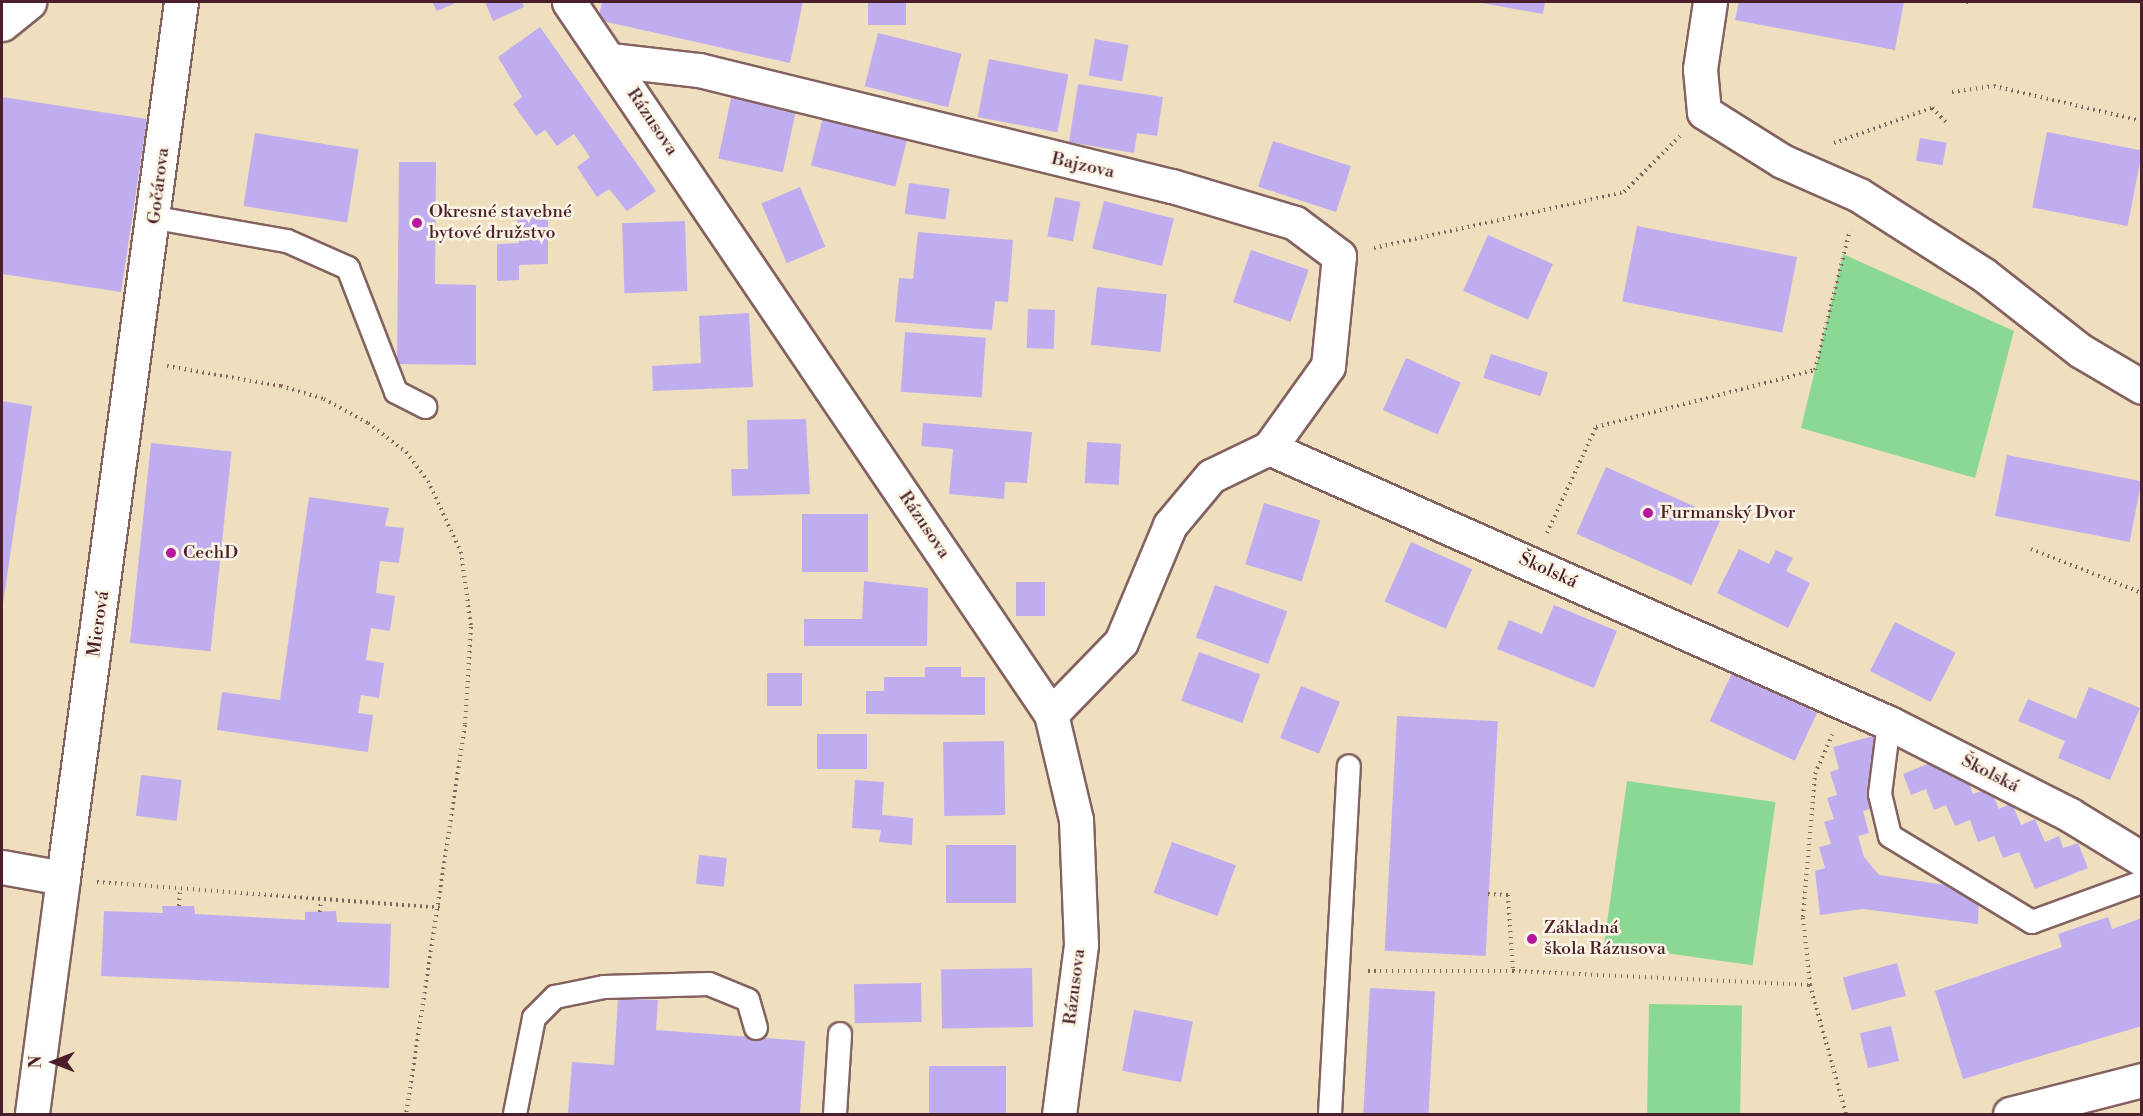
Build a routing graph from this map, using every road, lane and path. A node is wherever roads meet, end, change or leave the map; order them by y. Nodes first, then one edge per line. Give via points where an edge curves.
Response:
1 (28, 2) edge
2 (181, 2) edge
3 (568, 2) edge
4 (1710, 2) edge
5 (2, 24) edge
6 (610, 60) junction
7 (1952, 92) dead end
8 (1704, 112) junction
9 (2142, 121) edge
10 (1947, 123) dead end
11 (1782, 161) junction
12 (1859, 195) junction
13 (156, 218) junction
14 (1339, 256) junction
15 (134, 370) junction
16 (2142, 387) edge
17 (425, 407) dead end
18 (1269, 448) junction
19 (2031, 549) dead end
20 (1532, 563) junction
21 (2142, 593) edge
22 (1050, 714) junction
23 (1889, 723) junction
24 (1832, 735) dead end
25 (1349, 767) dead end
26 (2142, 859) edge
27 (2, 867) edge
28 (63, 878) junction
29 (2142, 882) edge
30 (180, 892) junction
31 (1488, 894) dead end
32 (321, 901) junction
33 (179, 906) dead end
34 (440, 908) junction
35 (320, 912) dead end
36 (1358, 971) dead end
37 (1514, 971) junction
38 (1810, 985) junction
39 (756, 1028) dead end
40 (840, 1034) dead end
41 (2142, 1080) edge
42 (32, 1114) edge
43 (406, 1114) edge
44 (515, 1114) edge
45 (835, 1114) edge
46 (1059, 1114) edge
47 (1330, 1114) edge
48 (1846, 1114) edge
49 (2010, 1114) edge

1 - 5 street
2 - 13 street, Gočárova
3 - 6 street, Rázusova
4 - 8 street via 1700,69
6 - 14 street, Bajzova via 699,70 1172,186 1295,223
6 - 22 street, Rázusova
7 - 9 path via 1994,86
8 - 11 street
8 - 14 path via 1624,192
10 - 11 path via 1932,108
11 - 12 street
12 - 16 street via 1984,275 2081,351
12 - 20 path via 1815,370 1596,426
13 - 15 street, Gočárova
13 - 17 lane via 287,241 348,267 396,392
14 - 18 street via 1328,366
15 - 28 street, Mierová
15 - 34 path via 158,365 242,376 324,399 406,452 449,516 461,552 471,627 465,725
18 - 20 street, Školská
18 - 22 street via 1211,476 1170,525 1121,642
19 - 21 path
20 - 23 street, Školská
22 - 46 street, Rázusova via 1076,820 1081,945
23 - 26 street, Školská via 2070,814
23 - 29 lane via 1880,794 1890,836 2032,922
24 - 38 path via 1815,774 1803,917
25 - 47 lane
27 - 28 street
28 - 30 path
28 - 42 street, Mierová
30 - 32 path
30 - 33 path
31 - 37 path via 1508,895
32 - 34 path
32 - 35 path
34 - 43 path
36 - 37 path
37 - 38 path
38 - 48 path
39 - 44 lane via 748,1000 710,984 604,987 555,997 534,1018
40 - 45 lane
41 - 49 street

